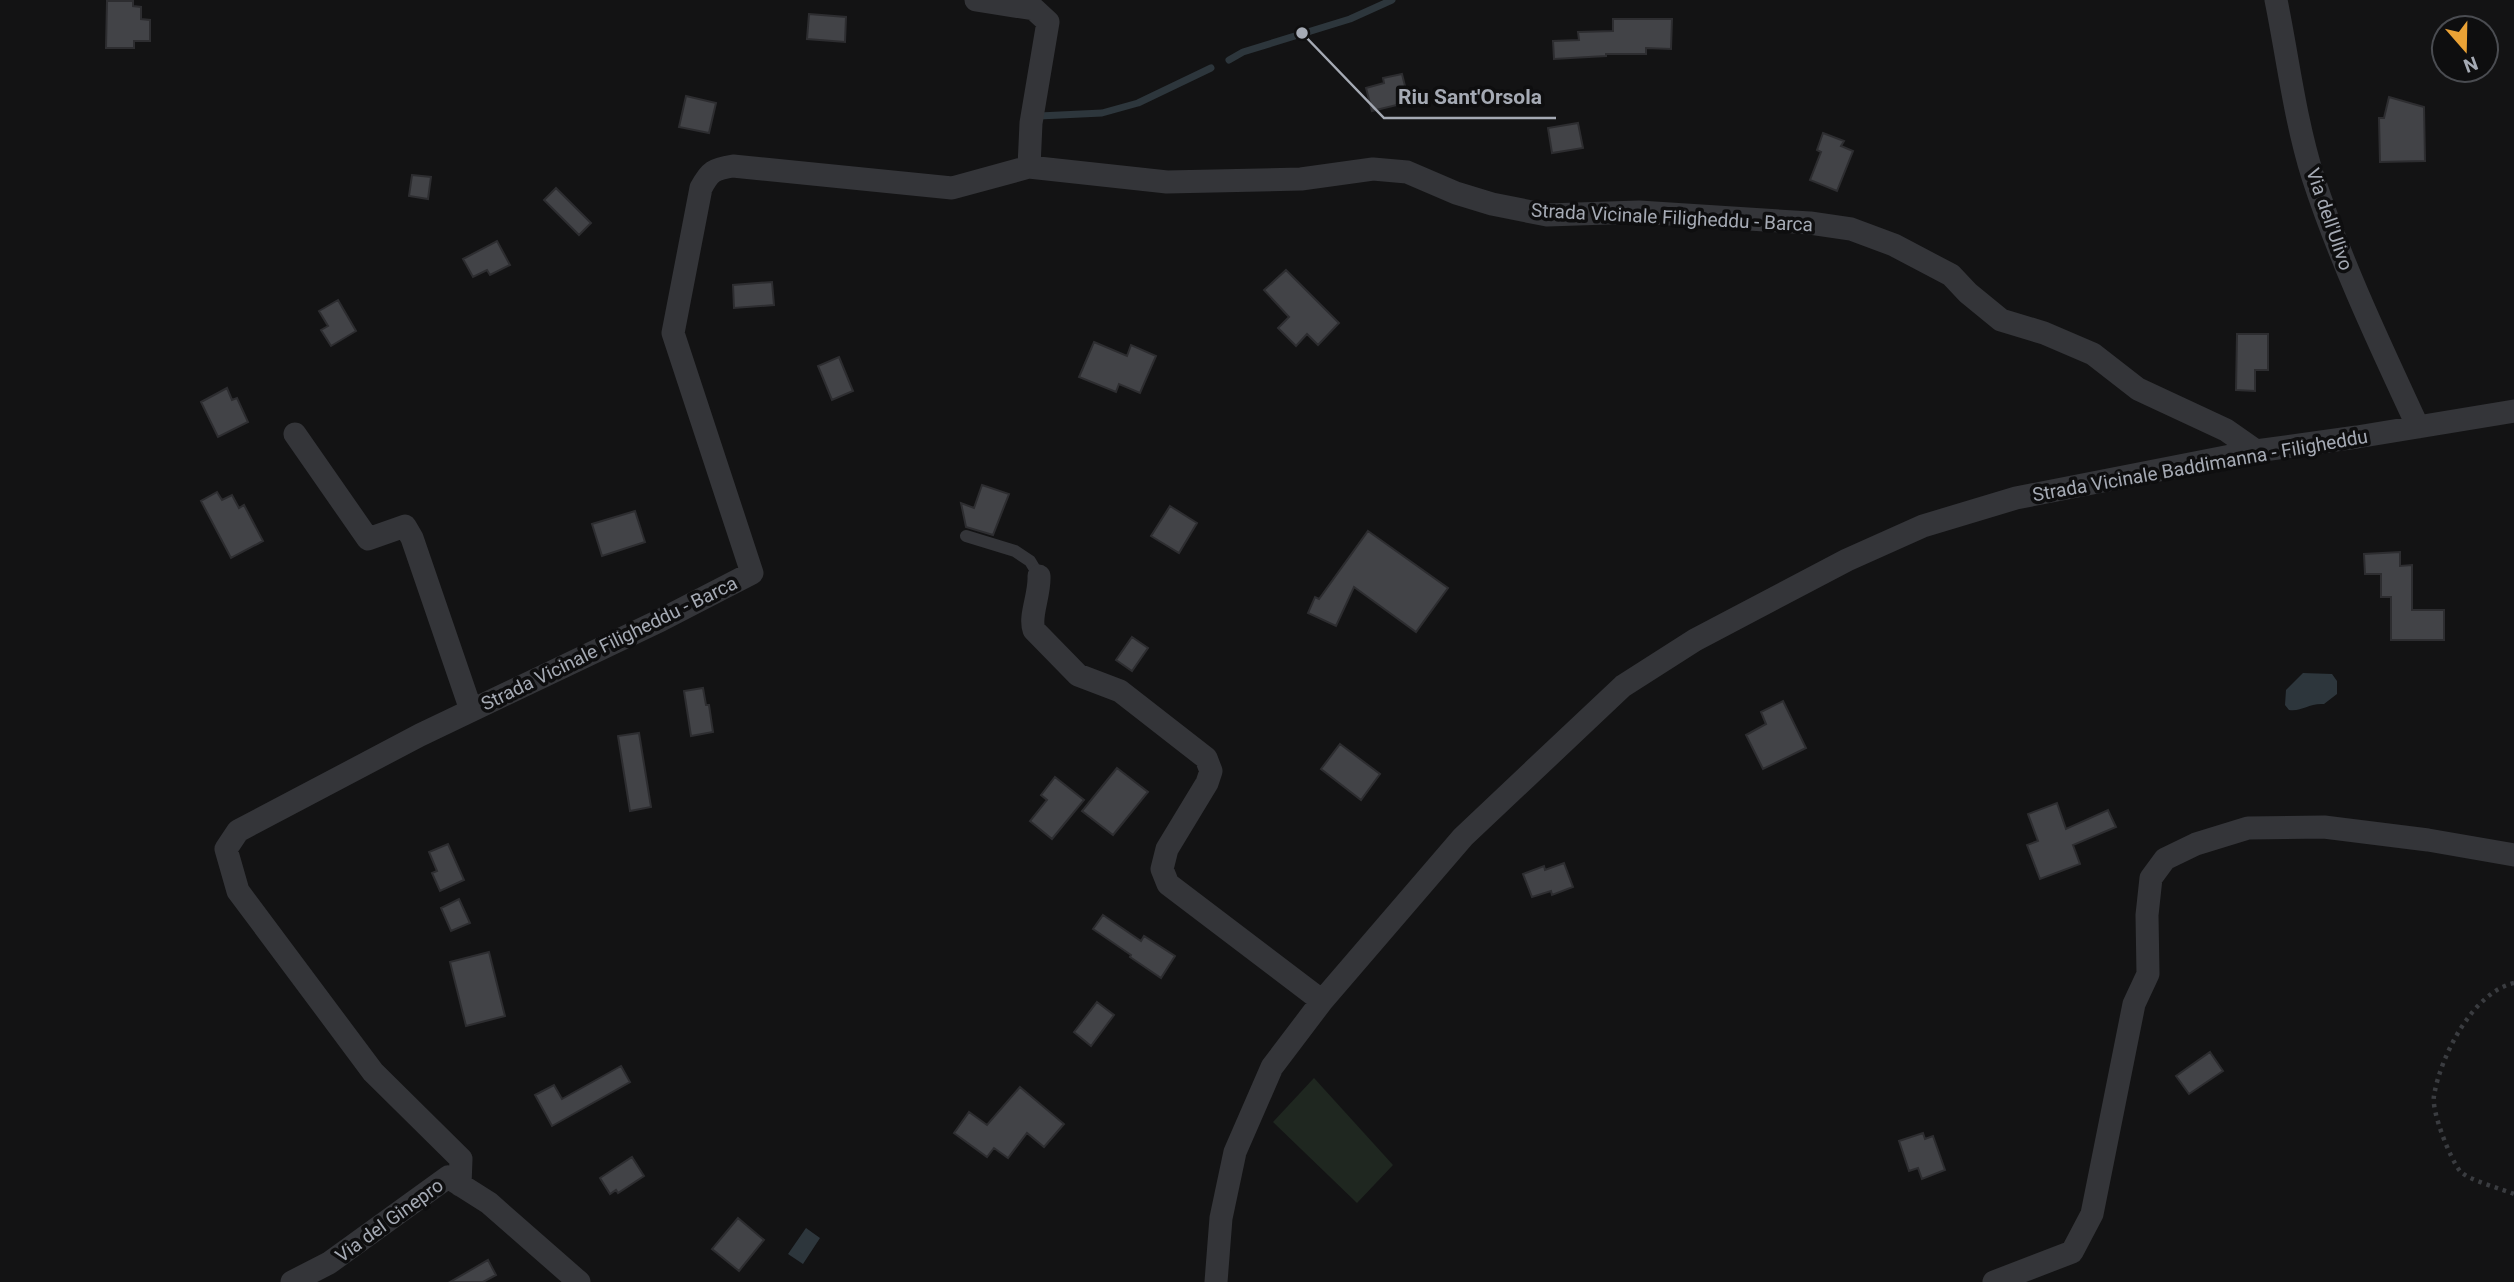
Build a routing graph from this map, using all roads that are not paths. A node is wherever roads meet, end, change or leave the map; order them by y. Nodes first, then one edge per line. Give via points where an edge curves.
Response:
1 (976, 0) edge
2 (2276, 0) edge
3 (1029, 167) junction
4 (2514, 411) edge
5 (2418, 427) junction
6 (295, 434) dead end
7 (2256, 451) junction
8 (966, 537) dead end
9 (1039, 576) joint
10 (471, 710) junction
11 (2514, 855) edge
12 (1322, 1001) junction
13 (460, 1185) junction
14 (292, 1282) edge
15 (579, 1282) edge
16 (1216, 1282) edge
17 (1994, 1282) edge

1 - 3 street via 1034,9 1048,22 1031,123
2 - 5 street, Via dell'Ulivo via 2313,176 2360,302
3 - 7 street, Strada Vicinale Filigheddu - Barca via 1167,182 1301,179 1373,169 1407,172 1456,193 1547,215 1639,212 1851,229 1951,275 2001,320 2093,354 2138,389 2226,430
3 - 10 street, Strada Vicinale Filigheddu - Barca via 953,188 733,166 715,169 701,188 673,333 752,573
4 - 5 street, Strada Vicinale Baddimanna - Filigheddu
5 - 7 street, Strada Vicinale Baddimanna - Filigheddu
6 - 10 street via 368,539 405,526
7 - 12 street, Strada Vicinale Baddimanna - Filigheddu via 2016,498 1923,526 1847,560 1695,640 1623,686 1463,837
8 - 9 lane via 1015,551 1030,561
9 - 12 street via 1040,591 1031,622 1034,630 1078,675 1120,691 1206,758 1211,771 1207,783 1167,849 1162,869 1168,884
10 - 13 street, Strada Vicinale Filigheddu - Barca via 238,831 226,849 238,891 373,1072 461,1159
11 - 17 street via 2324,827 2248,828 2165,859 2151,878 2148,975 2134,1004 2091,1214 2072,1252
12 - 16 street, Strada Vicinale Baddimanna - Filigheddu via 1272,1067 1235,1152 1221,1219
13 - 14 street, Via del Ginepro via 448,1177 329,1263
13 - 15 street, Via del Ginepro via 489,1203

